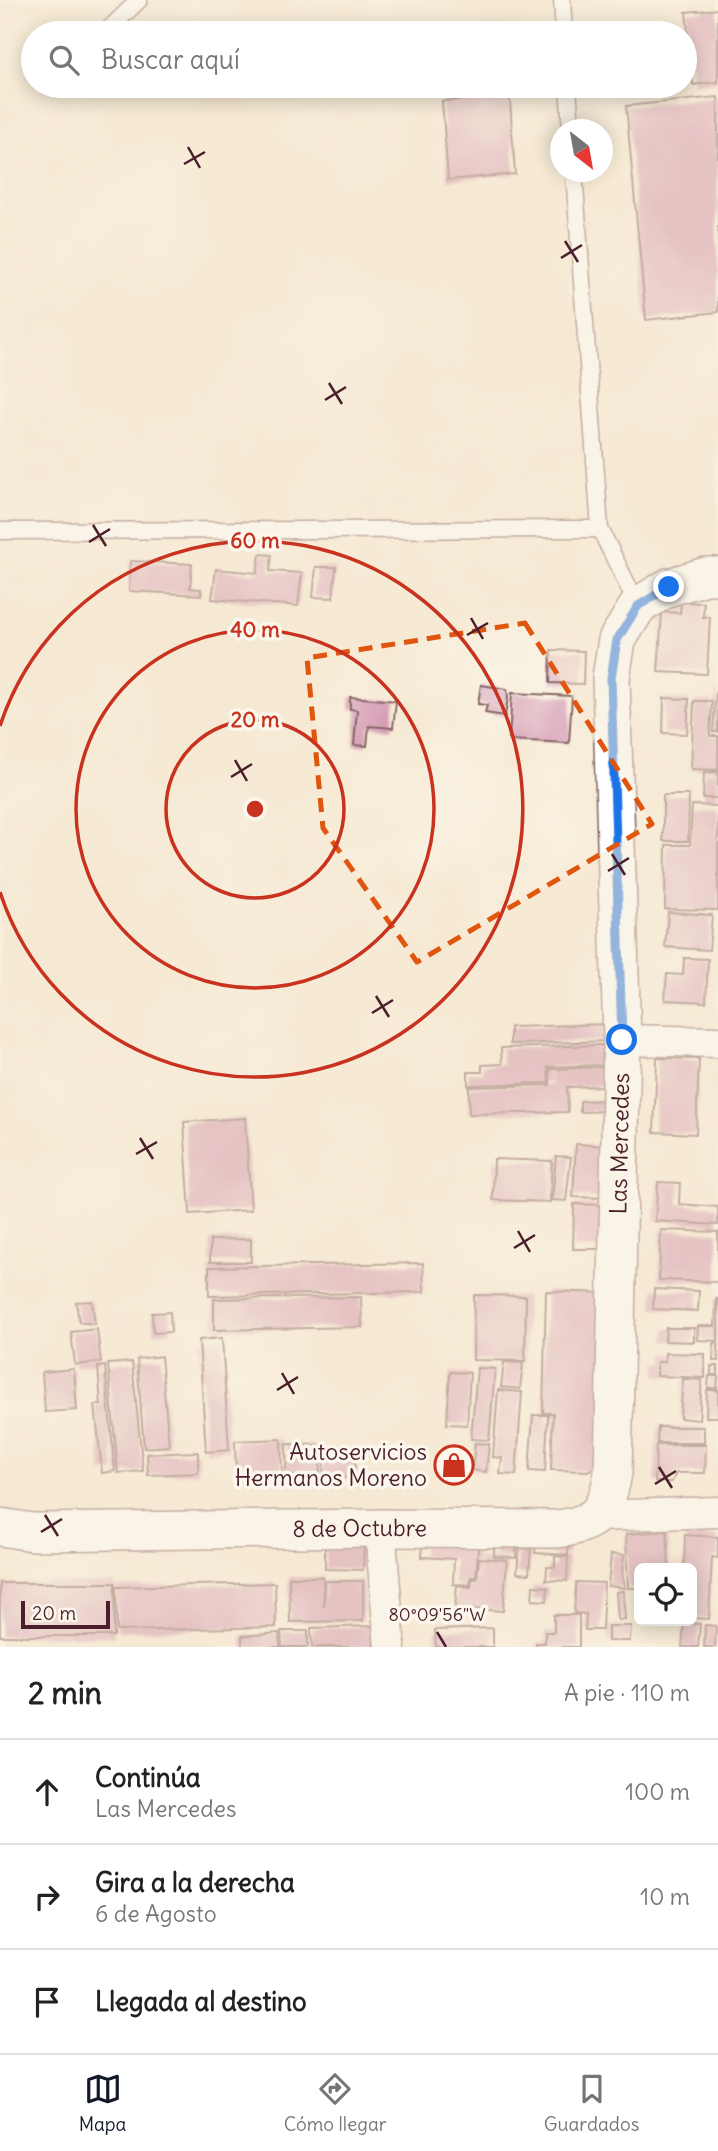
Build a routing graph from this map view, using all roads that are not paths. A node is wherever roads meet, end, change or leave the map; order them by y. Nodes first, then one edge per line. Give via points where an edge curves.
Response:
1 (139, 0) edge
2 (562, 0) edge
3 (117, 21) edge
4 (563, 21) edge
5 (569, 98) edge
6 (570, 119) edge
7 (575, 182) edge
8 (600, 529) junction
9 (0, 531) edge
10 (718, 576) edge
11 (638, 606) junction
12 (622, 1040) junction
13 (718, 1042) edge
14 (718, 1512) edge
15 (596, 1516) junction
16 (0, 1527) edge
17 (380, 1528) junction
18 (390, 1647) edge

1 - 3 lane
2 - 4 lane
5 - 6 lane
7 - 8 lane
8 - 9 lane
8 - 11 lane
10 - 11 street via 669,587
11 - 12 street, Las Mercedes via 617,640 611,678
12 - 13 street
12 - 15 street, Las Mercedes via 613,1473 608,1498
14 - 15 street, 8 de Octubre
15 - 17 street, 8 de Octubre via 579,1526 557,1529
16 - 17 street, 8 de Octubre via 33,1532
17 - 18 street

